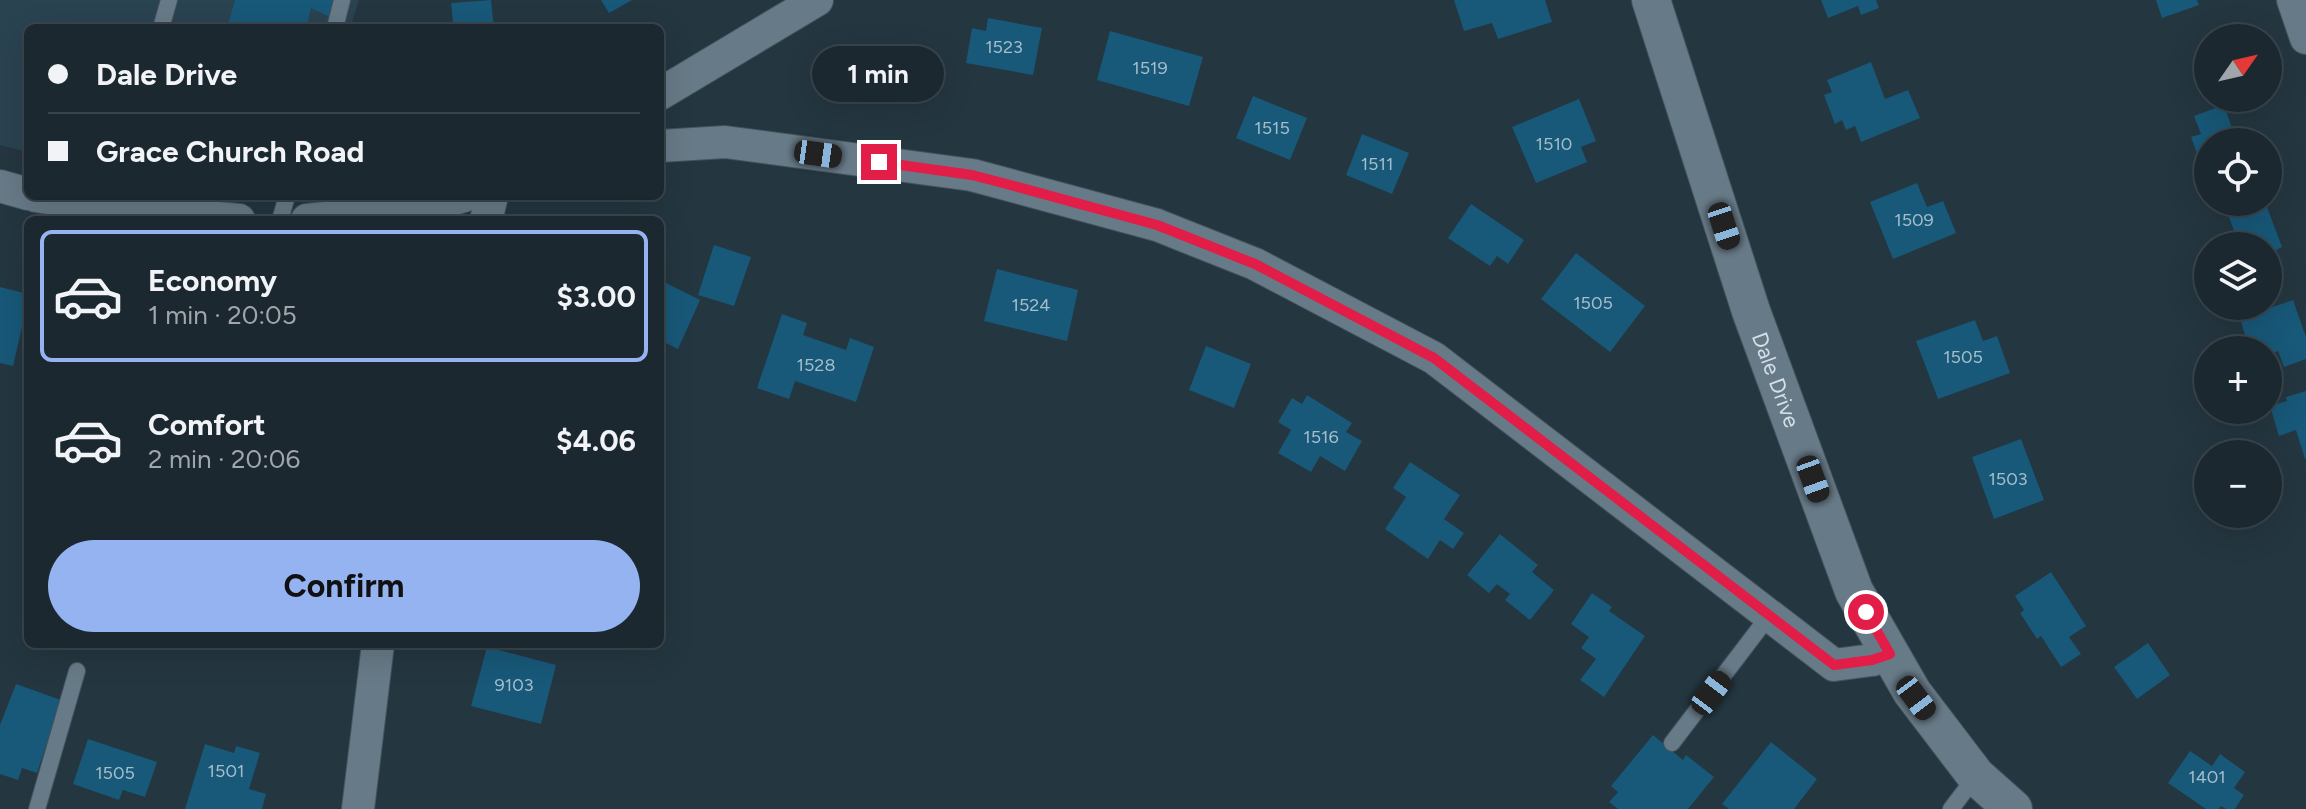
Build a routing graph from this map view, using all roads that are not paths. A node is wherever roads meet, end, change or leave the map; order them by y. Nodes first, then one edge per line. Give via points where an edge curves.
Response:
1 (169, 0) edge
2 (342, 0) edge
3 (817, 0) edge
4 (1651, 0) edge
5 (2293, 0) edge
6 (162, 24) edge
7 (336, 24) edge
8 (2306, 38) edge
9 (664, 92) edge
10 (664, 146) edge
11 (0, 186) edge
12 (24, 193) edge
13 (82, 200) edge
14 (450, 200) edge
15 (105, 202) edge
16 (209, 216) edge
17 (345, 216) edge
18 (1768, 617) junction
19 (378, 648) edge
20 (1890, 654) junction
21 (77, 671) dead end
22 (1672, 743) dead end
23 (1976, 776) junction
24 (37, 809) edge
25 (358, 809) edge
26 (1951, 809) edge
27 (2013, 809) edge

1 - 6 lane
2 - 7 lane
3 - 9 street
4 - 20 street, Dale Drive via 1751,311 1854,591
5 - 8 street
10 - 18 street via 725,142 972,175 1157,225 1255,264 1434,358
11 - 12 street
13 - 15 street
14 - 17 street
15 - 16 street
18 - 20 street via 1834,665
18 - 22 lane
19 - 25 street
20 - 23 street, Dale Drive
21 - 24 lane
23 - 26 lane
23 - 27 street, Dale Drive

